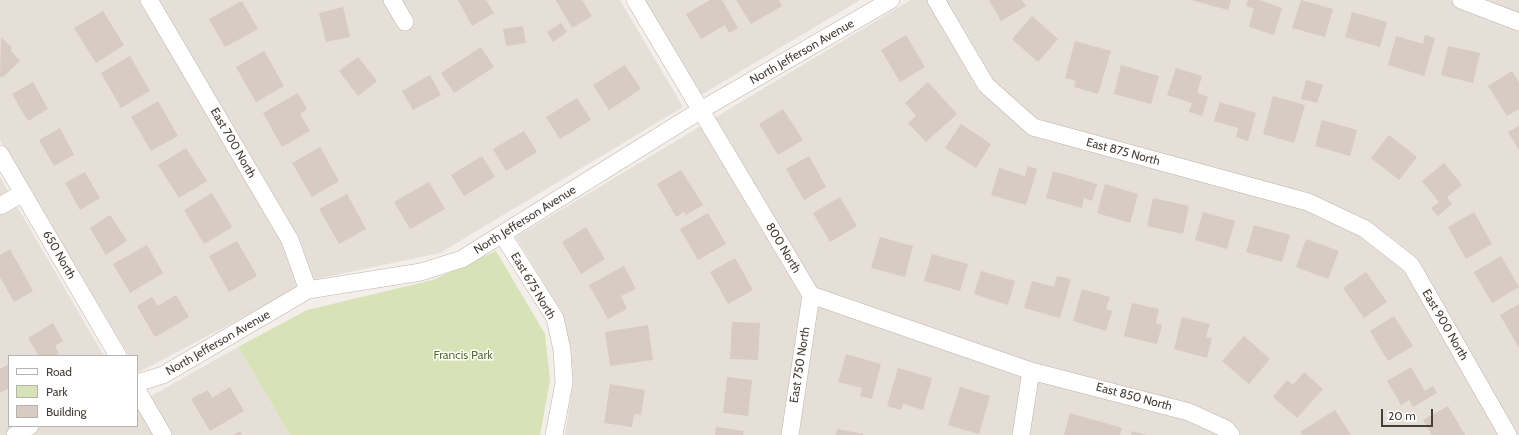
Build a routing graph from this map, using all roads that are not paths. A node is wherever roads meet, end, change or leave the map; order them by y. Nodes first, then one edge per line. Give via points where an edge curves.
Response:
1 (149, 0) edge
2 (392, 0) edge
3 (635, 0) edge
4 (891, 0) edge
5 (936, 0) edge
6 (1461, 0) edge
7 (405, 22) dead end
8 (1519, 22) edge
9 (701, 110) junction
10 (0, 154) edge
11 (23, 193) junction
12 (0, 206) edge
13 (1365, 229) joint
14 (502, 234) junction
15 (308, 290) junction
16 (811, 295) junction
17 (117, 355) edge
18 (1031, 371) junction
19 (138, 383) edge
20 (138, 392) edge
21 (28, 427) edge
22 (15, 435) edge
23 (163, 435) edge
24 (554, 435) edge
25 (790, 435) edge
26 (1021, 435) edge
27 (1231, 435) edge
28 (1508, 435) edge

1 - 15 street, East 700 North via 290,240
2 - 7 street
3 - 9 street, 800 North
4 - 9 street, North Jefferson Avenue
5 - 13 street, East 875 North via 986,85 1033,127 1308,202
6 - 8 street
9 - 14 street, North Jefferson Avenue
9 - 16 street, 800 North
10 - 11 street, 650 North
11 - 12 street
11 - 17 street, 650 North
13 - 28 street, East 900 North via 1411,265
14 - 15 street, North Jefferson Avenue via 462,259 421,272
14 - 24 street, East 675 North via 555,318 562,350 564,383
15 - 19 street, North Jefferson Avenue via 163,375
16 - 18 street
16 - 25 street, East 750 North
18 - 26 street
18 - 27 street, East 850 North via 1189,412 1226,429
20 - 23 street
21 - 22 street

